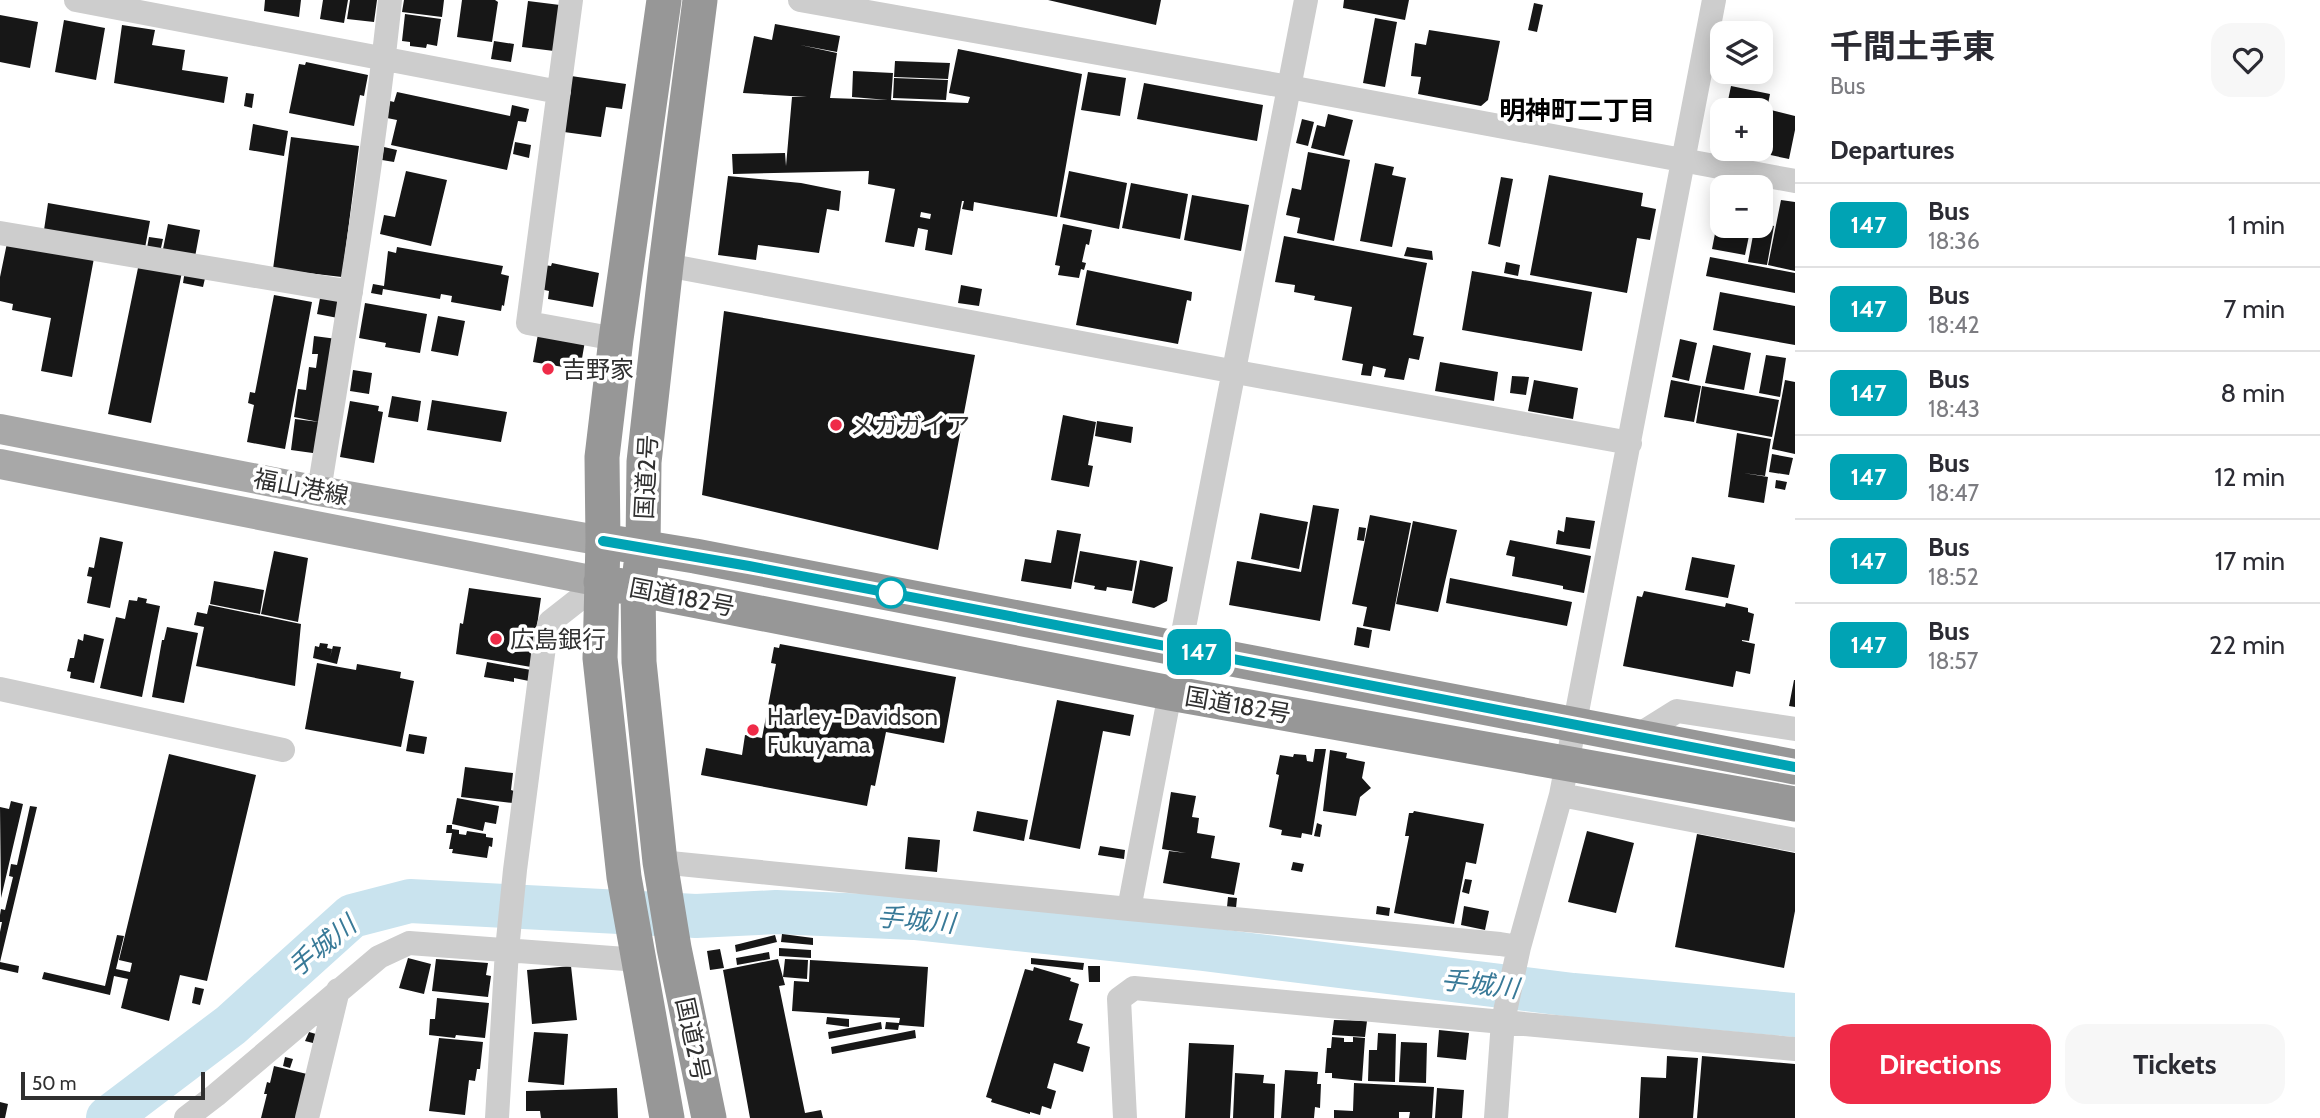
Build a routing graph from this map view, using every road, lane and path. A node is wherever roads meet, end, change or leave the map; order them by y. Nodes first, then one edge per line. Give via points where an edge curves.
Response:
1 (76, 0) edge
2 (390, 0) edge
3 (571, 0) edge
4 (664, 0) edge
5 (700, 0) edge
6 (800, 0) edge
7 (1306, 0) edge
8 (1714, 0) edge
9 (137, 6) edge
10 (384, 59) junction
11 (1289, 87) junction
12 (559, 92) junction
13 (1683, 161) junction
14 (1795, 181) edge
15 (0, 233) edge
16 (666, 265) junction
17 (351, 292) junction
18 (616, 340) junction
19 (1236, 372) junction
20 (0, 429) edge
21 (1630, 443) junction
22 (0, 464) edge
23 (320, 491) junction
24 (603, 541) junction
25 (643, 547) junction
26 (601, 582) junction
27 (638, 589) junction
28 (1180, 648) junction
29 (0, 689) edge
30 (1170, 693) junction
31 (1576, 724) junction
32 (1795, 729) edge
33 (1637, 736) junction
34 (283, 750) dead end
35 (1795, 767) edge
36 (1564, 780) junction
37 (1795, 804) edge
38 (1795, 839) edge
39 (662, 870) junction
40 (1129, 909) junction
41 (508, 944) junction
42 (638, 953) junction
43 (1518, 953) junction
44 (338, 990) junction
45 (1504, 1015) junction
46 (1795, 1049) edge
47 (186, 1118) edge
48 (307, 1118) edge
49 (497, 1118) edge
50 (667, 1118) edge
51 (709, 1118) edge
52 (1125, 1118) edge
53 (1496, 1118) edge

1 - 9 street
2 - 10 street
3 - 12 street
4 - 18 highway, 国道2号
5 - 16 highway, 国道2号
6 - 11 street
7 - 11 street
8 - 13 street
9 - 10 street
10 - 12 street
10 - 17 street
11 - 13 street
11 - 19 street
12 - 18 street via 528,323
13 - 14 street
13 - 21 street
15 - 17 street
16 - 19 street
16 - 25 highway, 国道2号 via 644,463
17 - 23 street
18 - 24 highway, 国道2号 via 602,457
19 - 21 street
19 - 28 street
20 - 23 main road, 福山港線
21 - 31 street
22 - 26 main road, 福山港線
23 - 24 main road, 福山港線
24 - 25 highway, 国道182号
24 - 26 highway, 国道2号
25 - 27 highway, 国道2号
25 - 28 highway, 国道182号
26 - 27 highway, 国道182号
26 - 41 street via 550,622 545,639
26 - 42 highway, 国道2号 via 600,658 624,877
27 - 30 highway, 国道182号
27 - 39 highway, 国道2号 via 639,662
28 - 31 highway, 国道182号
29 - 34 street
30 - 36 highway, 国道182号
30 - 40 street
31 - 33 highway, 国道182号
31 - 36 street
32 - 33 street via 1677,711
33 - 35 highway, 国道182号
36 - 37 highway, 国道182号
36 - 38 street
36 - 43 street
39 - 40 street
39 - 51 highway, 国道2号
40 - 43 street via 1500,944
41 - 42 street
41 - 44 street via 409,943 379,957
41 - 49 street
42 - 50 highway, 国道2号
43 - 45 street
44 - 47 street
44 - 48 street
45 - 46 street
45 - 52 street via 1134,988 1119,999
45 - 53 street

